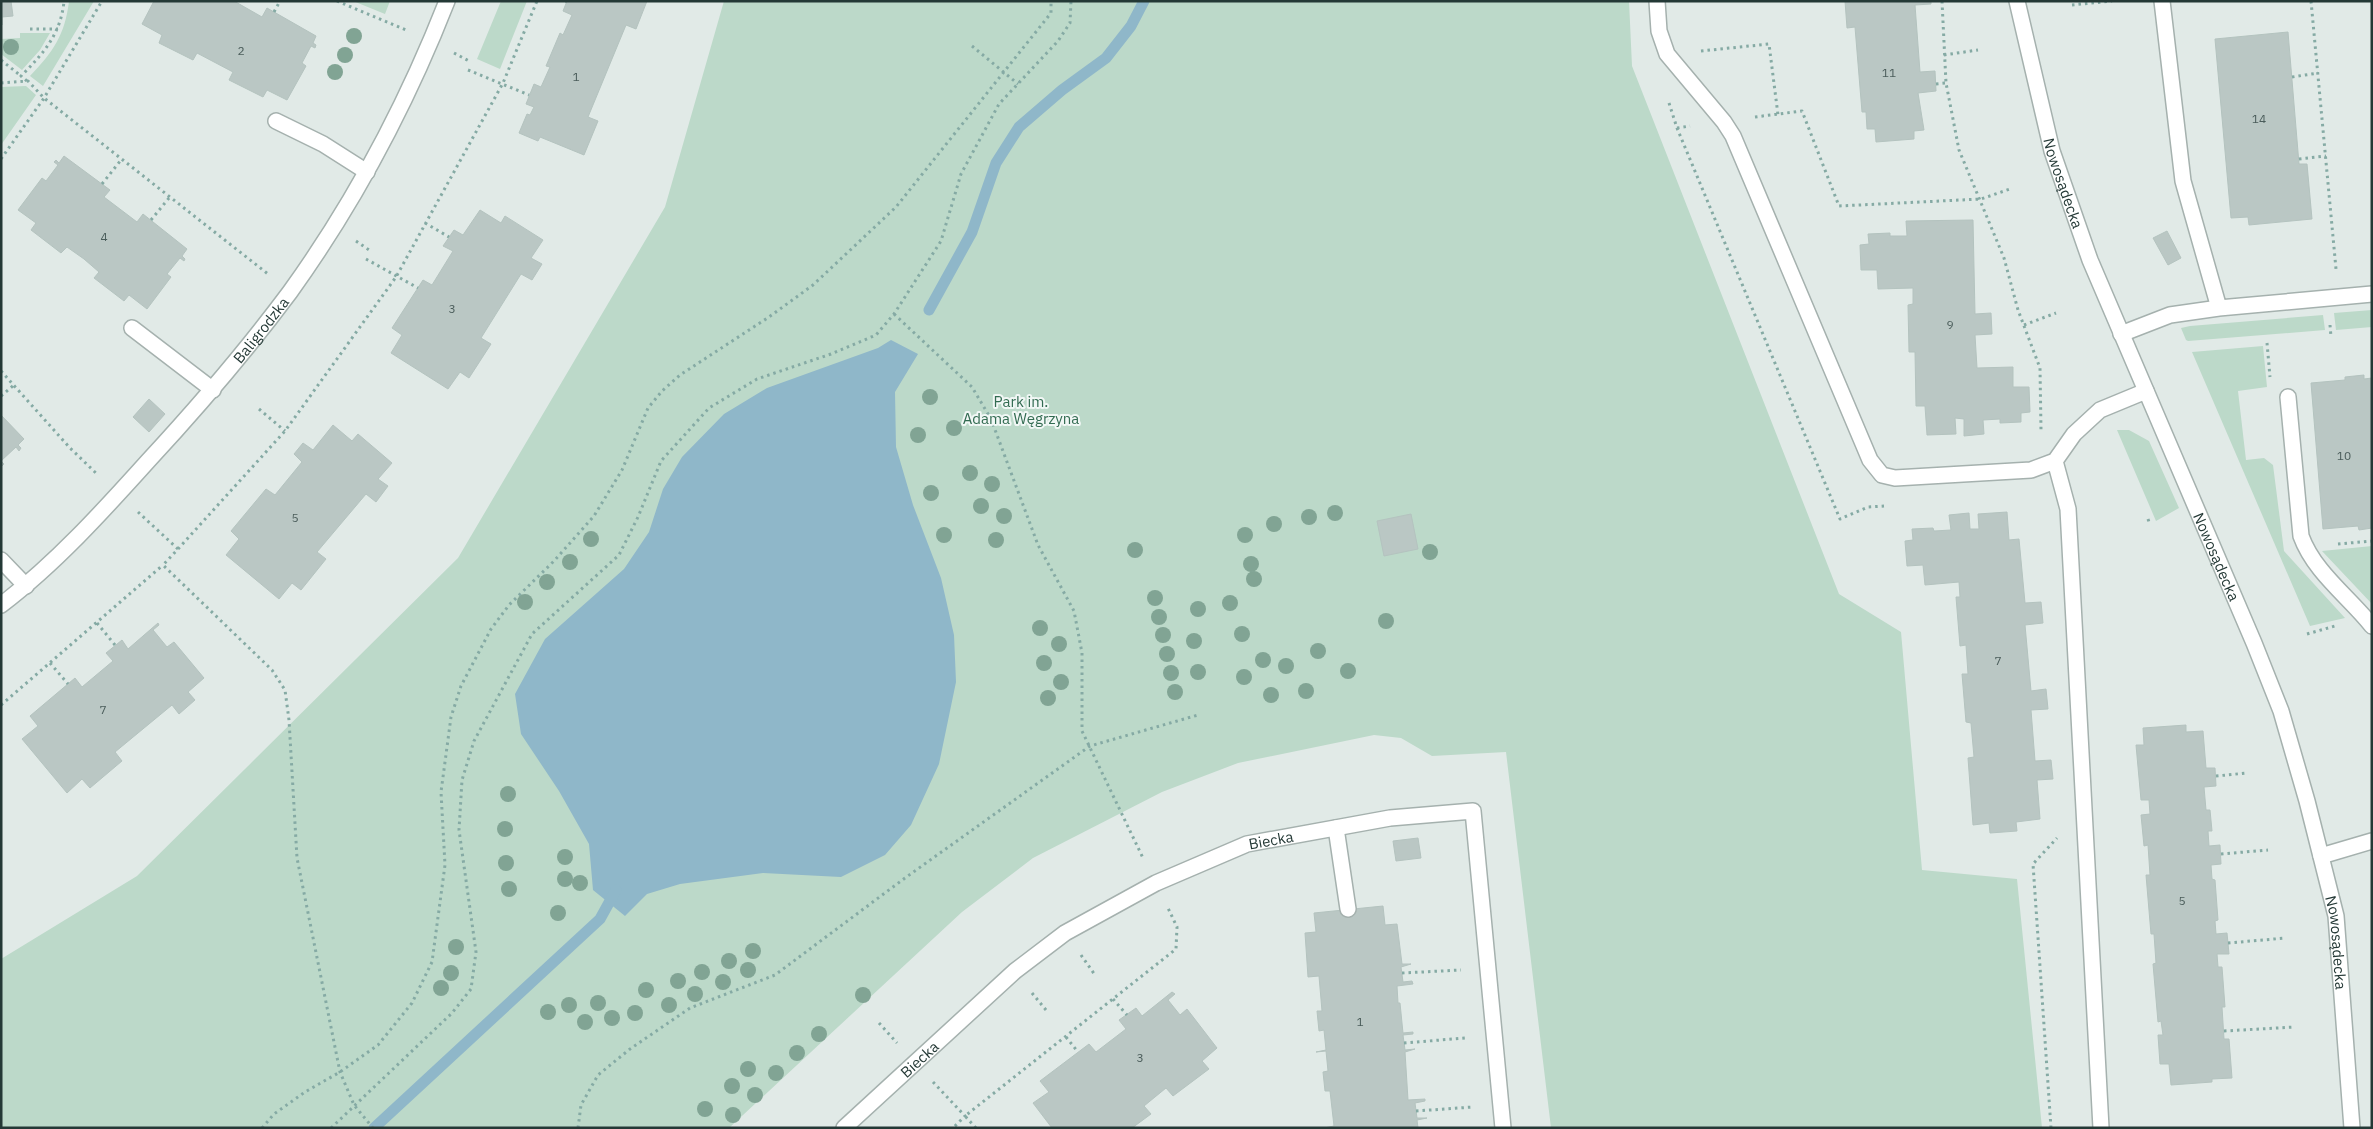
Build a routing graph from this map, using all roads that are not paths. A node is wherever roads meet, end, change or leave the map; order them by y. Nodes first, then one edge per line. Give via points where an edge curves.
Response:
1 (447, 1) edge
2 (1657, 1) edge
3 (2018, 1) edge
4 (2162, 1) edge
5 (276, 121) dead end
6 (367, 172) junction
7 (2372, 294) edge
8 (2219, 308) junction
9 (132, 328) dead end
10 (2121, 334) junction
11 (213, 390) junction
12 (2146, 391) junction
13 (2288, 397) dead end
14 (2048, 463) junction
15 (1, 560) edge
16 (26, 586) junction
17 (1, 605) edge
18 (2372, 626) edge
19 (1336, 828) junction
20 (2372, 841) edge
21 (2321, 856) junction
22 (1348, 909) dead end
23 (844, 1128) edge
24 (1503, 1128) edge
25 (2101, 1128) edge
26 (2352, 1128) edge

1 - 6 street, Baligrodzka via 431,42
2 - 14 street via 1659,31 1667,54 1733,136 1870,460 1882,475 1895,478 2021,470
3 - 10 street, Nowosądecka via 2052,151 2090,260
4 - 8 street via 2183,180
5 - 6 street via 323,144
6 - 11 street, Baligrodzka via 290,291
7 - 8 street
8 - 10 street via 2170,315
9 - 11 street
10 - 12 street, Nowosądecka
11 - 16 street, Baligrodzka via 119,494
12 - 14 street via 2100,410
12 - 21 street, Nowosądecka via 2281,711
13 - 18 street via 2303,542 2315,564
14 - 25 street via 2068,509
15 - 16 street
16 - 17 street, Baligrodzka
19 - 22 street
19 - 23 street, Biecka via 1247,844 1156,883 1065,933 1014,971
19 - 24 street, Biecka via 1390,818 1474,810
20 - 21 street
21 - 26 street, Nowosądecka via 2336,916

